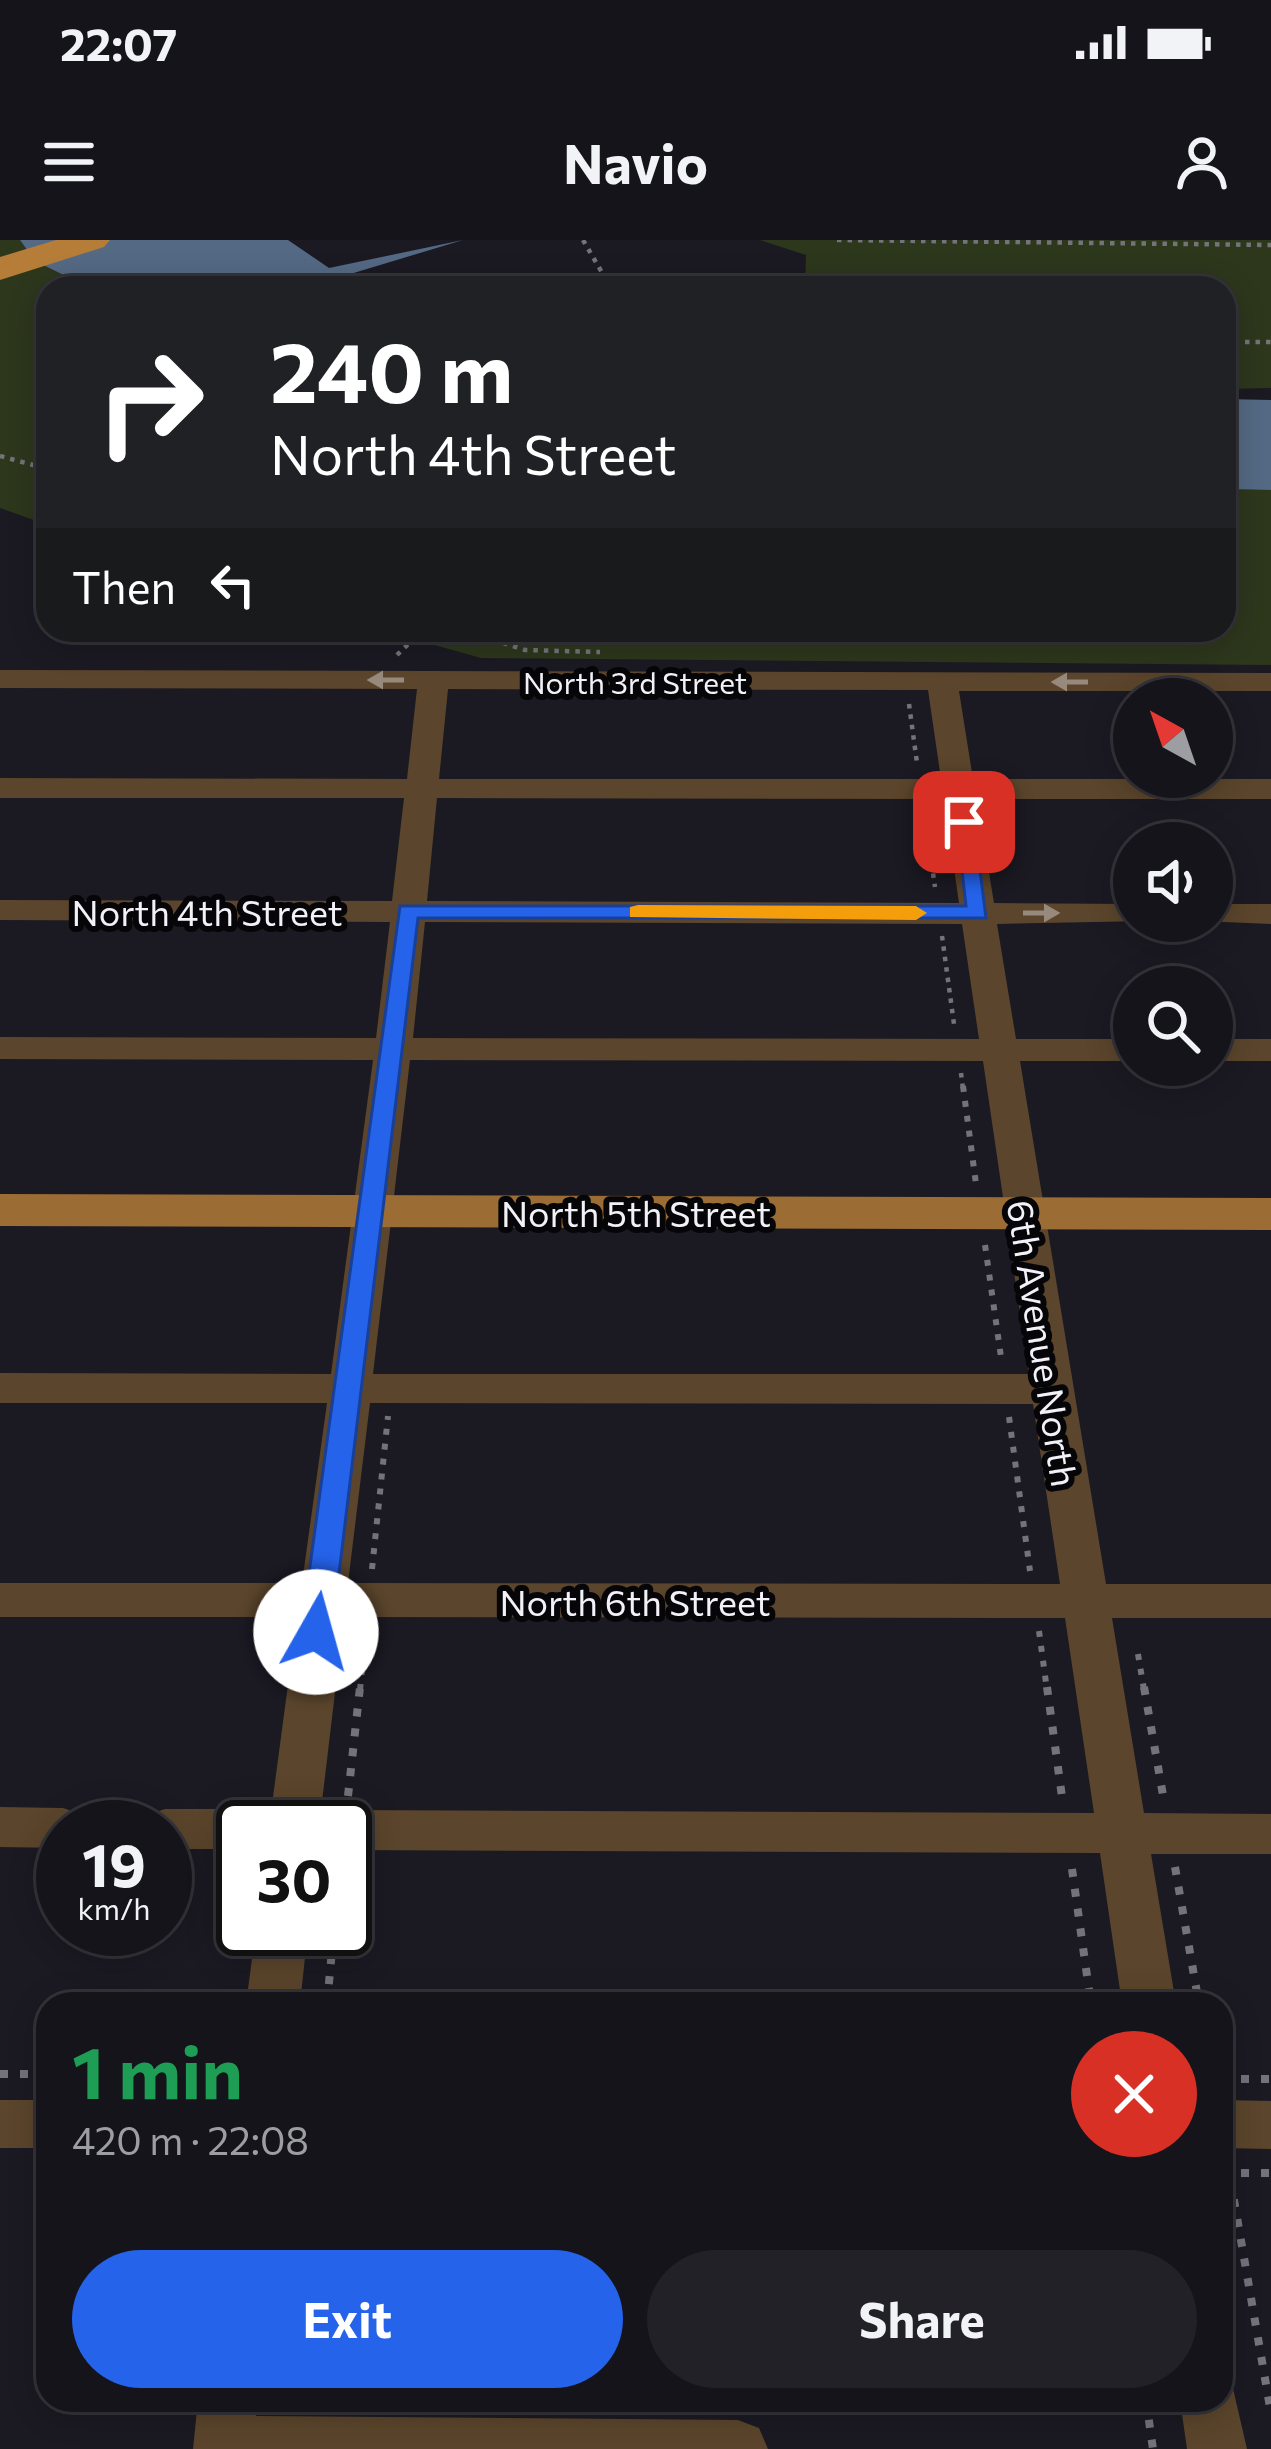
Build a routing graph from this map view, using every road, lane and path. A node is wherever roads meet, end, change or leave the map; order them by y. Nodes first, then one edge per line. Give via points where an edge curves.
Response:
1 (60, 240) edge
2 (92, 240) edge
3 (583, 240) edge
4 (837, 240) edge
5 (1271, 245) edge
6 (0, 259) edge
7 (0, 269) edge
8 (604, 276) edge
9 (1236, 342) edge
10 (1271, 342) edge
11 (0, 456) edge
12 (36, 466) edge
13 (0, 679) edge
14 (434, 680) junction
15 (1271, 682) edge
16 (925, 691) junction
17 (0, 788) edge
18 (940, 788) junction
19 (1271, 789) edge
20 (421, 792) junction
21 (0, 910) edge
22 (408, 911) junction
23 (958, 913) junction
24 (1113, 914) edge
25 (1233, 914) edge
26 (1271, 914) edge
27 (0, 1048) edge
28 (393, 1050) junction
29 (979, 1050) junction
30 (1113, 1050) edge
31 (1233, 1050) edge
32 (1271, 1050) edge
33 (0, 1210) edge
34 (371, 1211) junction
35 (1002, 1212) junction
36 (1271, 1214) edge
37 (0, 1388) edge
38 (348, 1388) junction
39 (1005, 1389) junction
40 (1051, 1389) junction
41 (0, 1600) edge
42 (1035, 1601) junction
43 (1083, 1601) junction
44 (1271, 1601) edge
45 (320, 1602) junction
46 (297, 1800) edge
47 (0, 1827) edge
48 (36, 1828) edge
49 (372, 1830) edge
50 (1067, 1833) junction
51 (1121, 1833) junction
52 (1271, 1834) edge
53 (279, 1956) edge
54 (331, 1956) edge
55 (274, 1992) edge
56 (328, 1992) edge
57 (1089, 1992) edge
58 (1147, 1992) edge
59 (0, 2074) edge
60 (36, 2074) edge
61 (1233, 2079) edge
62 (1271, 2079) edge
63 (0, 2124) edge
64 (36, 2124) edge
65 (1233, 2149) edge
66 (1271, 2174) edge
67 (1148, 2412) edge
68 (1212, 2412) edge
69 (1271, 2413) edge
70 (225, 2431) edge
71 (739, 2449) edge
72 (1153, 2449) edge
73 (1217, 2449) edge

1 - 6 highway
2 - 7 highway
3 - 8 path
4 - 5 path
9 - 10 path
11 - 12 path
14 -> 13 street, North 3rd Street
14 - 16 street, North 3rd Street
14 - 20 street
15 -> 16 street, North 3rd Street
16 - 18 street, 6th Avenue North
16 - 18 path
17 - 20 street
18 - 19 street
18 - 20 street
18 - 23 street, 6th Avenue North
18 - 23 path
20 - 22 street
21 - 22 street, North 4th Street
22 - 23 street, North 4th Street
22 - 28 street
23 -> 24 street, North 4th Street
23 - 29 street, 6th Avenue North
23 - 29 path
25 - 26 street
27 - 28 street
28 - 29 street
28 - 34 street
29 - 30 street
29 - 35 street, 6th Avenue North
29 - 35 path
31 - 32 street
33 - 34 main road, North 5th Street
34 - 35 main road, North 5th Street
34 - 38 street
35 - 36 main road, North 5th Street
35 - 39 path
35 - 40 street, 6th Avenue North
37 - 38 street
38 - 39 street
38 - 45 street
39 - 40 street
39 - 42 path
40 - 43 street, 6th Avenue North
41 - 45 street, North 6th Street
42 - 43 street, North 6th Street
42 - 45 street, North 6th Street
42 - 50 path
43 - 44 street, North 6th Street
43 - 51 street, 6th Avenue North
45 - 46 street
47 - 48 street
49 - 50 street
50 - 51 street
50 - 57 path
51 - 52 street
51 - 58 street, 6th Avenue North
53 - 55 street
54 - 56 path
59 - 60 path
61 - 62 path
63 - 64 street
65 - 66 path
65 - 69 path
67 - 72 path
68 - 73 street
70 - 71 street

